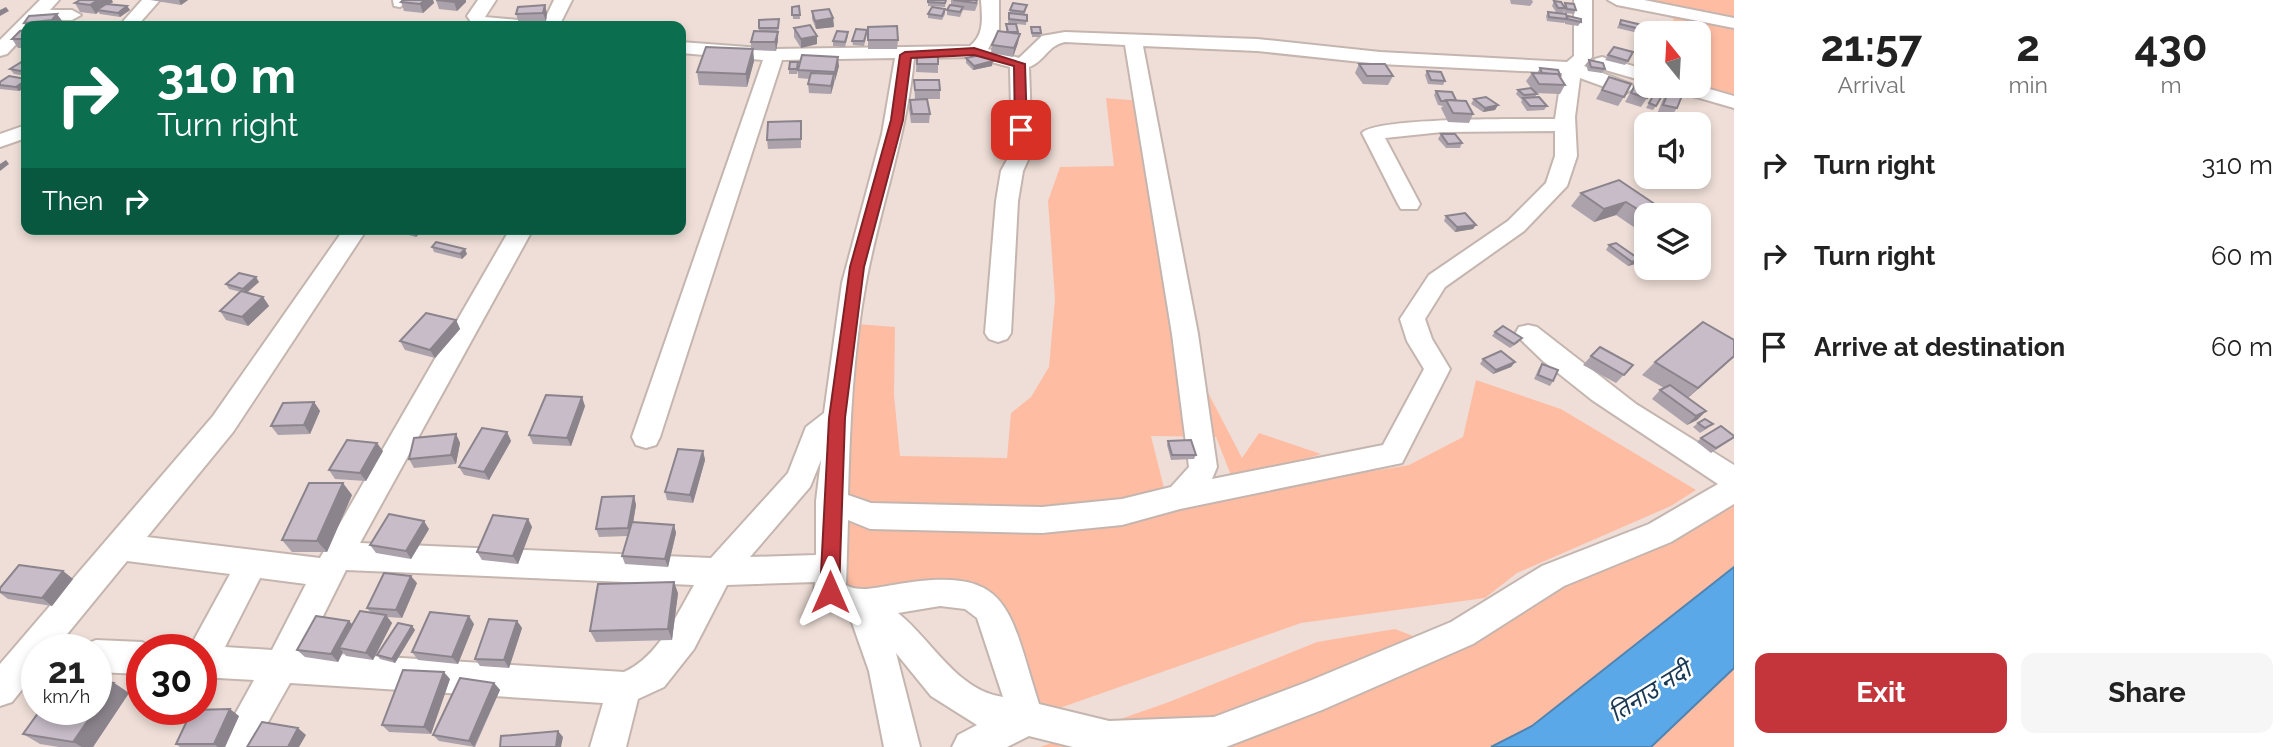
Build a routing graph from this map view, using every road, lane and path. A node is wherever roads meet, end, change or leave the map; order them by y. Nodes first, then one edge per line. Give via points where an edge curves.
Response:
1 (50, 0) edge
2 (151, 0) edge
3 (487, 0) edge
4 (563, 0) edge
5 (990, 0) edge
6 (1583, 0) edge
7 (1617, 0) edge
8 (34, 15) junction
9 (72, 15) dead end
10 (28, 21) edge
11 (132, 21) edge
12 (478, 21) edge
13 (553, 21) edge
14 (1734, 23) edge
15 (21, 28) edge
16 (1133, 39) junction
17 (686, 47) edge
18 (1, 49) edge
19 (974, 51) junction
20 (21, 52) edge
21 (774, 55) junction
22 (905, 55) junction
23 (1578, 63) junction
24 (1019, 64) junction
25 (1634, 74) edge
26 (1624, 88) edge
27 (1712, 96) edge
28 (1734, 102) edge
29 (1566, 125) junction
30 (21, 133) edge
31 (0, 141) edge
32 (1409, 204) dead end
33 (352, 235) edge
34 (519, 235) edge
35 (998, 333) dead end
36 (1528, 334) dead end
37 (837, 418) junction
38 (646, 437) dead end
39 (1734, 479) edge
40 (1734, 489) edge
41 (1180, 497) junction
42 (831, 501) junction
43 (122, 547) junction
44 (252, 563) junction
45 (333, 565) junction
46 (830, 568) junction
47 (718, 572) junction
48 (861, 603) junction
49 (51, 634) edge
50 (215, 634) edge
51 (217, 661) edge
52 (282, 664) junction
53 (21, 668) edge
54 (624, 688) junction
55 (0, 690) edge
56 (1027, 718) junction
57 (235, 747) edge
58 (608, 747) edge
59 (902, 747) edge
60 (970, 747) edge

1 - 8 street
2 - 11 street
3 - 12 street via 476,16
4 - 13 street
5 - 19 street via 990,35 986,44
6 - 23 street
7 - 14 street
8 - 9 street
8 - 10 street
15 - 18 street
16 - 23 street via 1290,47 1380,58
16 - 24 street via 1048,40
16 - 41 street via 1183,321 1203,467
17 - 21 street
18 - 20 street
19 - 22 street
19 - 24 street
21 - 22 street
21 - 38 street
22 - 37 street via 897,120 857,267
23 - 25 street
23 - 26 street
23 - 29 street
24 - 35 street via 1022,151 1012,171 1007,201
27 - 28 street
29 - 32 street via 1442,126 1372,133
29 - 41 street via 1566,156 1556,186 1516,226 1437,281 1412,319 1437,369 1392,455
30 - 31 street
33 - 43 street via 223,424
34 - 45 street
36 - 39 street via 1580,379
37 - 42 street
37 - 47 street via 816,435 800,480
40 - 56 street via 1660,533 1553,576 1462,632 1214,734 1109,740
41 - 42 street via 1122,512 1042,520 870,516
42 - 46 street
43 - 44 street
43 - 49 street
44 - 45 street
44 - 50 street
45 - 47 street
45 - 52 street
46 - 47 street
46 - 48 street via 830,592 846,602
47 - 54 street via 682,638 652,676
48 - 56 street via 903,637 943,684 987,712
48 - 56 street via 945,591 989,608
48 - 59 street via 886,671
51 - 52 street
52 - 54 street
52 - 57 street
53 - 55 street
54 - 58 street
56 - 60 street

